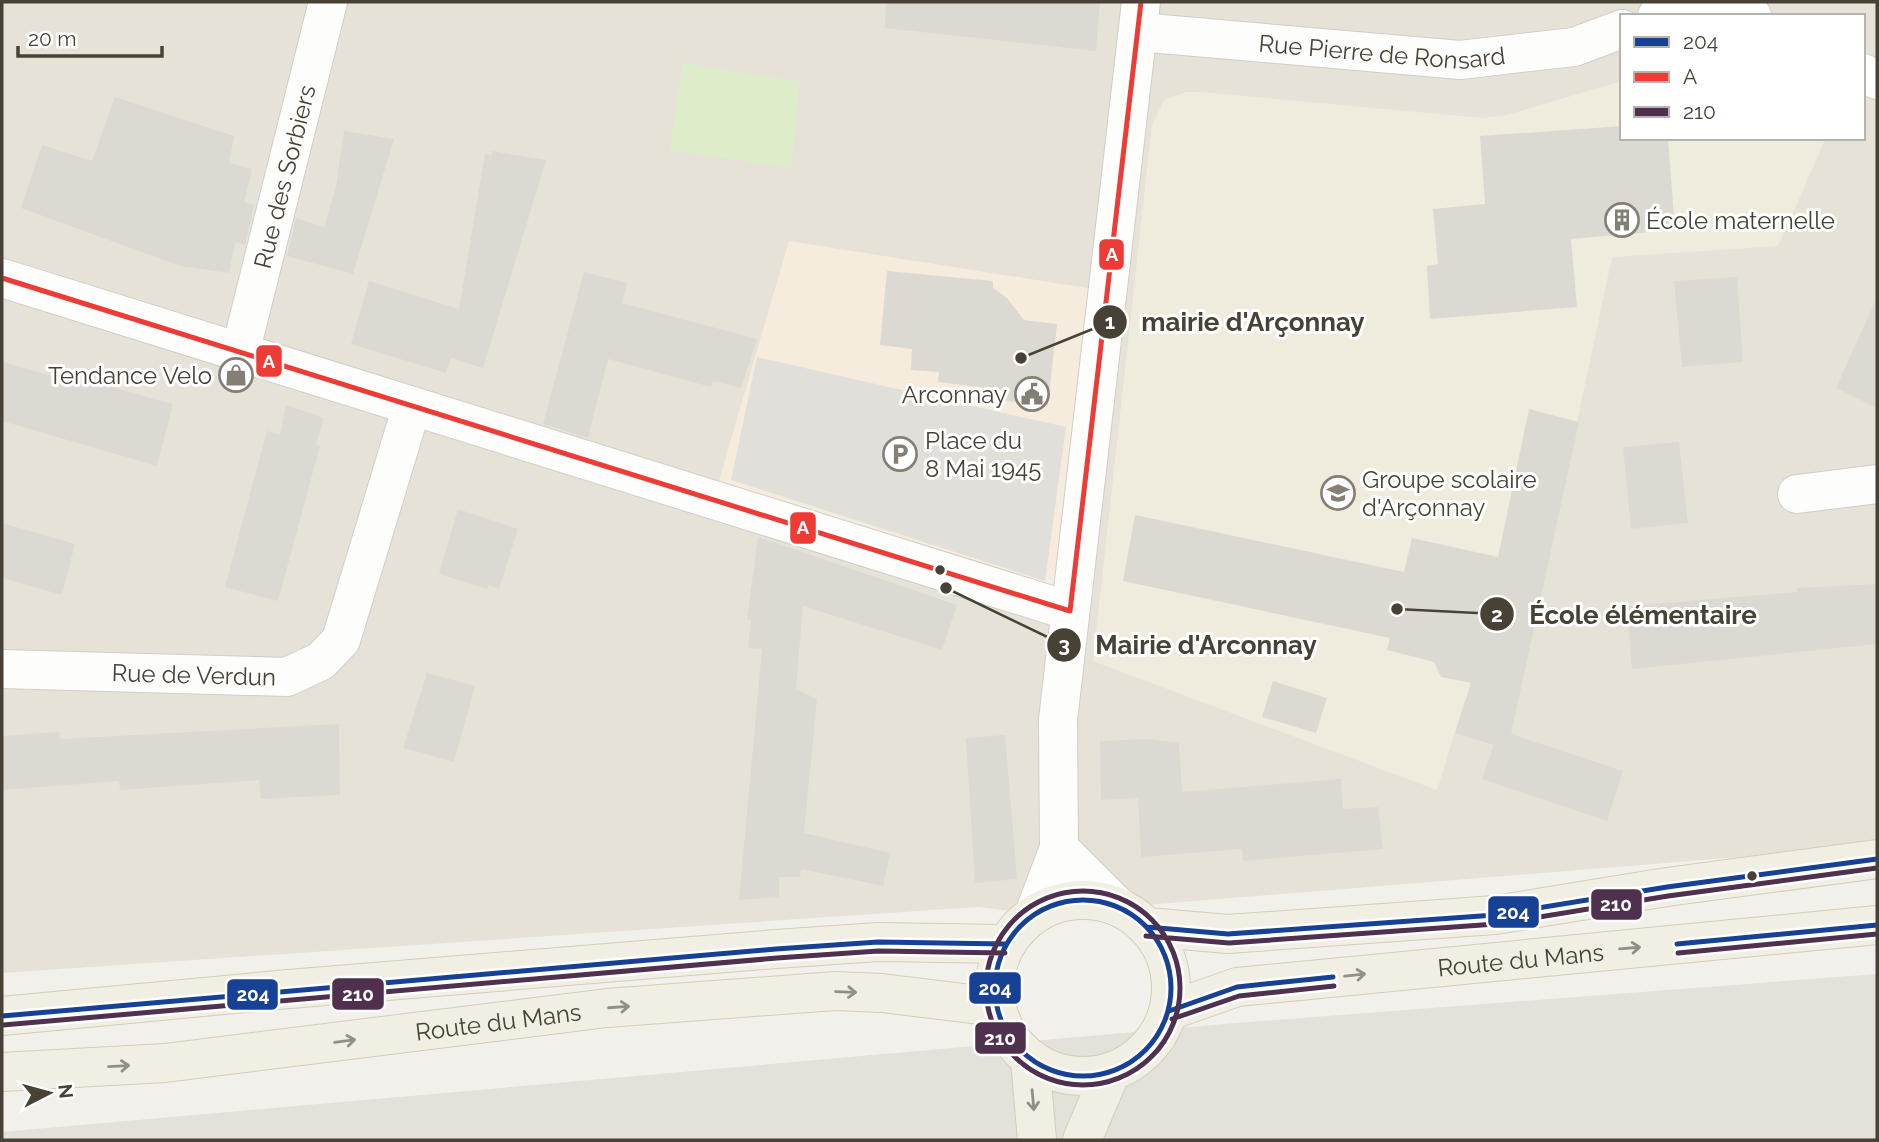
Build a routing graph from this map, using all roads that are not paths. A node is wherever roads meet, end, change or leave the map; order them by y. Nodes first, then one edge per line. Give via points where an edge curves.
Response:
1 (328, 2) edge
2 (1693, 2) edge
3 (1724, 2) edge
4 (1662, 14) edge
5 (1748, 14) edge
6 (1140, 17) edge
7 (1620, 30) edge
8 (2, 278) edge
9 (240, 353) junction
10 (412, 406) junction
11 (1877, 484) edge
12 (1797, 494) dead end
13 (1070, 611) junction
14 (2, 669) edge
15 (1059, 848) junction
16 (1877, 859) edge
17 (1034, 914) junction
18 (1132, 917) junction
19 (1877, 925) edge
20 (1006, 944) junction
21 (996, 1007) junction
22 (1169, 1011) junction
23 (2, 1016) edge
24 (1030, 1060) junction
25 (2, 1072) edge
26 (1110, 1074) junction
27 (1037, 1140) edge
28 (1082, 1140) edge

1 - 9 street, Rue des Sorbiers
2 - 4 street
3 - 5 street
6 - 7 street, Rue Pierre de Ronsard via 1460,60 1574,47
6 - 13 street
8 - 9 street
9 - 10 street
10 - 13 street
10 - 14 street, Rue de Verdun via 341,640 321,661 287,677
11 - 12 street
13 - 15 street via 1058,720
15 - 17 street
15 - 18 street
16 - 18 main road, Route du Mans via 1495,915 1228,934
17 - 18 main road via 1060,902 1090,900
17 - 20 main road
18 - 22 main road via 1164,952 1172,981
22 -> 19 main road, Route du Mans via 1237,987
20 - 21 main road via 995,975
20 - 23 main road, Route du Mans via 878,942 763,950
21 - 24 main road via 1008,1036
25 -> 21 main road, Route du Mans via 165,1063 607,1008 835,991
22 - 26 main road via 1157,1038 1136,1060
24 - 26 main road via 1068,1077
24 -> 27 main road
26 - 28 main road

